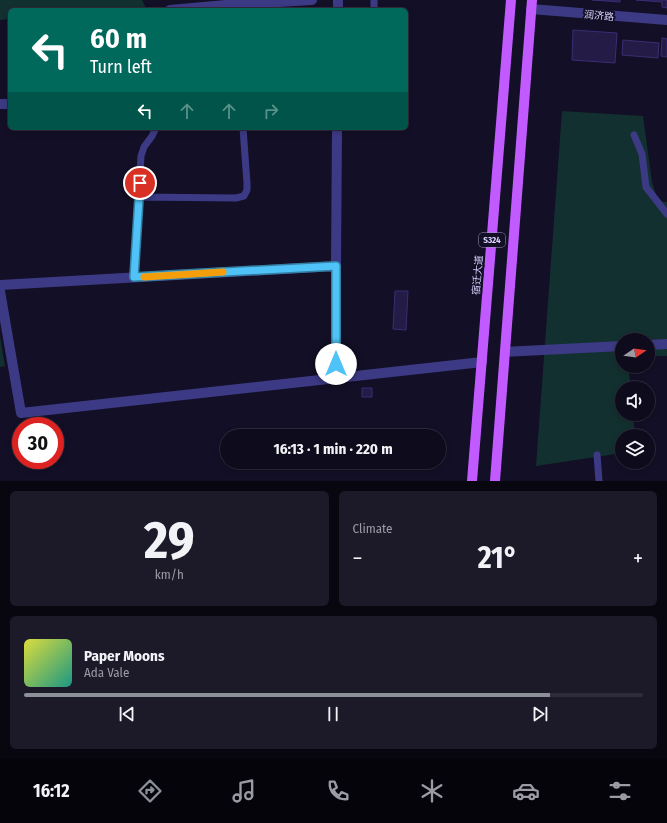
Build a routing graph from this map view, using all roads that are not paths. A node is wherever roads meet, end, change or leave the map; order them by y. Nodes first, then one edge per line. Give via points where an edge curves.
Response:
1 (312, 0) edge
2 (511, 0) edge
3 (226, 2) edge
4 (532, 5) edge
5 (184, 8) edge
6 (667, 20) edge
7 (155, 130) edge
8 (243, 130) edge
9 (337, 130) edge
10 (634, 135) dead end
11 (139, 197) junction
12 (667, 214) edge
13 (336, 266) junction
14 (134, 277) junction
15 (0, 285) edge
16 (0, 291) edge
17 (667, 344) edge
18 (655, 345) edge
19 (615, 346) edge
20 (505, 352) junction
21 (482, 362) junction
22 (336, 379) junction
23 (597, 455) dead end
24 (472, 481) edge
25 (495, 481) edge
26 (599, 481) edge

1 - 3 street
2 - 21 main road, 宿迁大道 / S324
3 - 5 street
4 - 6 street, 润济路
4 - 20 main road, S324
7 - 11 lane via 142,151
8 - 11 lane via 247,182 244,196
9 - 13 street
10 - 12 lane via 642,154 646,187
11 - 14 lane
13 - 14 street
13 - 22 street
14 - 15 street
16 - 22 street via 21,413
17 - 18 street
19 - 20 street
20 - 25 main road, S324
21 - 22 street
21 - 24 main road, 宿迁大道 / S324
23 - 26 lane

